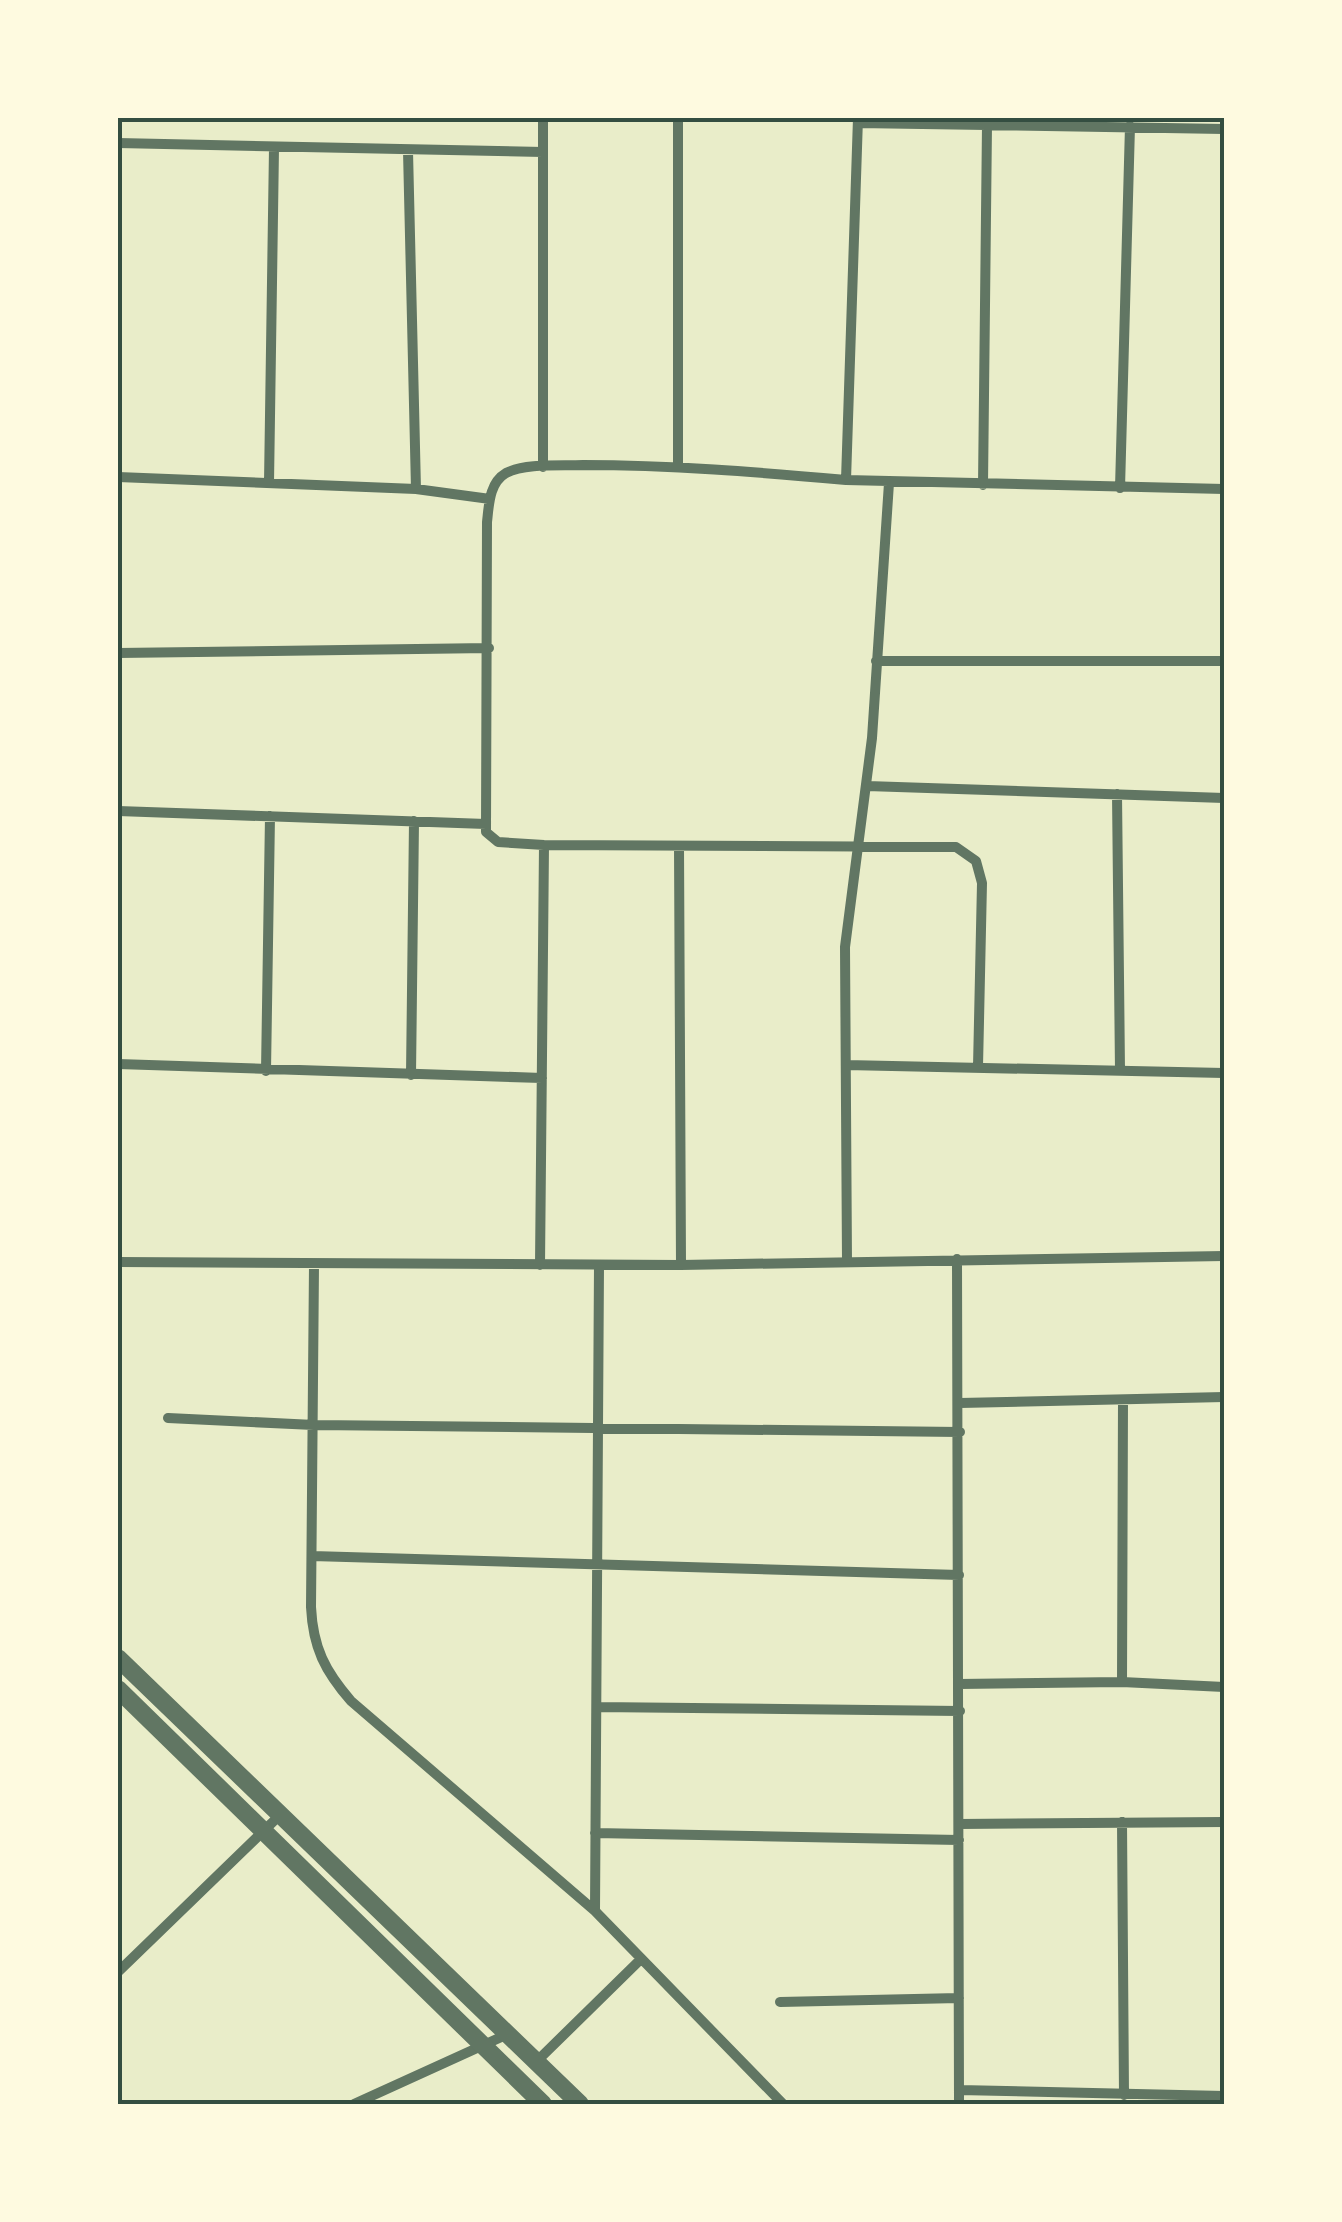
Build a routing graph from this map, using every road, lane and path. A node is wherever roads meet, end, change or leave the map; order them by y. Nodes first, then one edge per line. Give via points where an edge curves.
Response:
1 (543, 118) edge
2 (678, 118) edge
3 (858, 120) edge
4 (987, 125) junction
5 (1130, 126) junction
6 (1224, 129) edge
7 (118, 144) edge
8 (274, 148) junction
9 (408, 151) junction
10 (543, 152) junction
11 (678, 465) junction
12 (543, 467) junction
13 (118, 477) edge
14 (846, 480) junction
15 (269, 483) junction
16 (889, 483) junction
17 (983, 485) junction
18 (1120, 488) junction
19 (416, 489) junction
20 (1224, 489) edge
21 (490, 499) junction
22 (489, 648) junction
23 (118, 653) edge
24 (876, 661) junction
25 (1224, 661) edge
26 (867, 786) junction
27 (1117, 794) junction
28 (1224, 798) edge
29 (118, 810) edge
30 (270, 816) junction
31 (414, 821) junction
32 (486, 824) junction
33 (544, 845) junction
34 (856, 845) junction
35 (679, 846) junction
36 (118, 1064) edge
37 (846, 1065) junction
38 (978, 1068) junction
39 (1120, 1070) junction
40 (266, 1071) junction
41 (1224, 1073) edge
42 (411, 1075) junction
43 (542, 1078) junction
44 (1224, 1256) edge
45 (957, 1260) junction
46 (848, 1261) junction
47 (118, 1262) edge
48 (314, 1264) junction
49 (540, 1265) junction
50 (599, 1265) junction
51 (681, 1265) junction
52 (1224, 1398) edge
53 (1122, 1400) junction
54 (960, 1403) junction
55 (168, 1418) dead end
56 (314, 1424) junction
57 (600, 1426) junction
58 (960, 1432) junction
59 (312, 1556) junction
60 (598, 1568) junction
61 (960, 1575) junction
62 (118, 1658) edge
63 (1122, 1682) junction
64 (959, 1684) junction
65 (1224, 1686) edge
66 (118, 1689) edge
67 (597, 1707) junction
68 (960, 1711) junction
69 (280, 1814) junction
70 (1122, 1822) junction
71 (1224, 1822) edge
72 (959, 1824) junction
73 (260, 1832) junction
74 (595, 1833) junction
75 (959, 1840) junction
76 (595, 1911) junction
77 (642, 1958) junction
78 (118, 1972) edge
79 (959, 1998) junction
80 (780, 2002) dead end
81 (508, 2034) junction
82 (482, 2045) junction
83 (536, 2062) junction
84 (959, 2090) junction
85 (1124, 2095) junction
86 (1224, 2096) edge
87 (354, 2104) edge
88 (543, 2104) edge
89 (580, 2104) edge
90 (783, 2104) edge
91 (959, 2104) edge

1 - 10 street
2 - 11 street
3 - 4 street
3 - 14 street
4 - 5 street
4 - 17 street
5 - 6 street
5 - 18 street
7 - 8 street
8 - 9 street
8 - 15 street
9 - 10 street
9 - 19 street
10 - 12 street
11 - 12 street
11 - 14 street
12 - 21 street via 507,472
13 - 15 street
14 - 16 street
15 - 19 street
16 - 17 street
16 - 24 street
17 - 18 street
18 - 20 street
19 - 21 street
21 - 22 street
22 - 23 street
22 - 32 street
24 - 25 street
24 - 26 street
26 - 27 street
26 - 34 street
27 - 28 street
27 - 39 street
29 - 30 street
30 - 31 street
30 - 40 street
31 - 32 street
31 - 42 street
32 - 33 street via 498,842
33 - 35 street
33 - 43 street
34 - 35 street
34 - 37 street via 845,947
34 - 38 street via 956,847 976,861 982,883
35 - 51 street
36 - 40 street
37 - 38 street
37 - 46 street
38 - 39 street
39 - 41 street
40 - 42 street
42 - 43 street
43 - 49 street
44 - 45 street
45 - 46 street
45 - 54 street
46 - 51 street
47 - 48 street
48 - 49 street
48 - 56 street
49 - 50 street
50 - 51 street
50 - 57 street
52 - 53 street
53 - 54 street
53 - 63 street
54 - 58 street
55 - 56 street
56 - 57 street
56 - 59 street
57 - 58 street
57 - 60 street
58 - 61 street
59 - 60 street
59 - 76 street via 313,1641 336,1684
60 - 61 street
60 - 67 street
61 - 64 street
62 - 69 street
63 - 64 street
63 - 65 street
64 - 68 street
66 - 73 street
67 - 68 street
67 - 74 street
68 - 72 street
69 - 73 street
69 - 81 street
70 - 71 street
70 - 72 street
70 - 85 street
72 - 75 street
73 - 78 street
73 - 82 street
74 - 75 street
74 - 76 street
75 - 79 street
76 - 77 street
77 - 83 street
77 - 90 street
79 - 80 street
79 - 84 street
81 - 82 street
81 - 83 street
82 - 87 street
82 - 88 street
83 - 89 street
84 - 85 street
84 - 91 street
85 - 86 street

